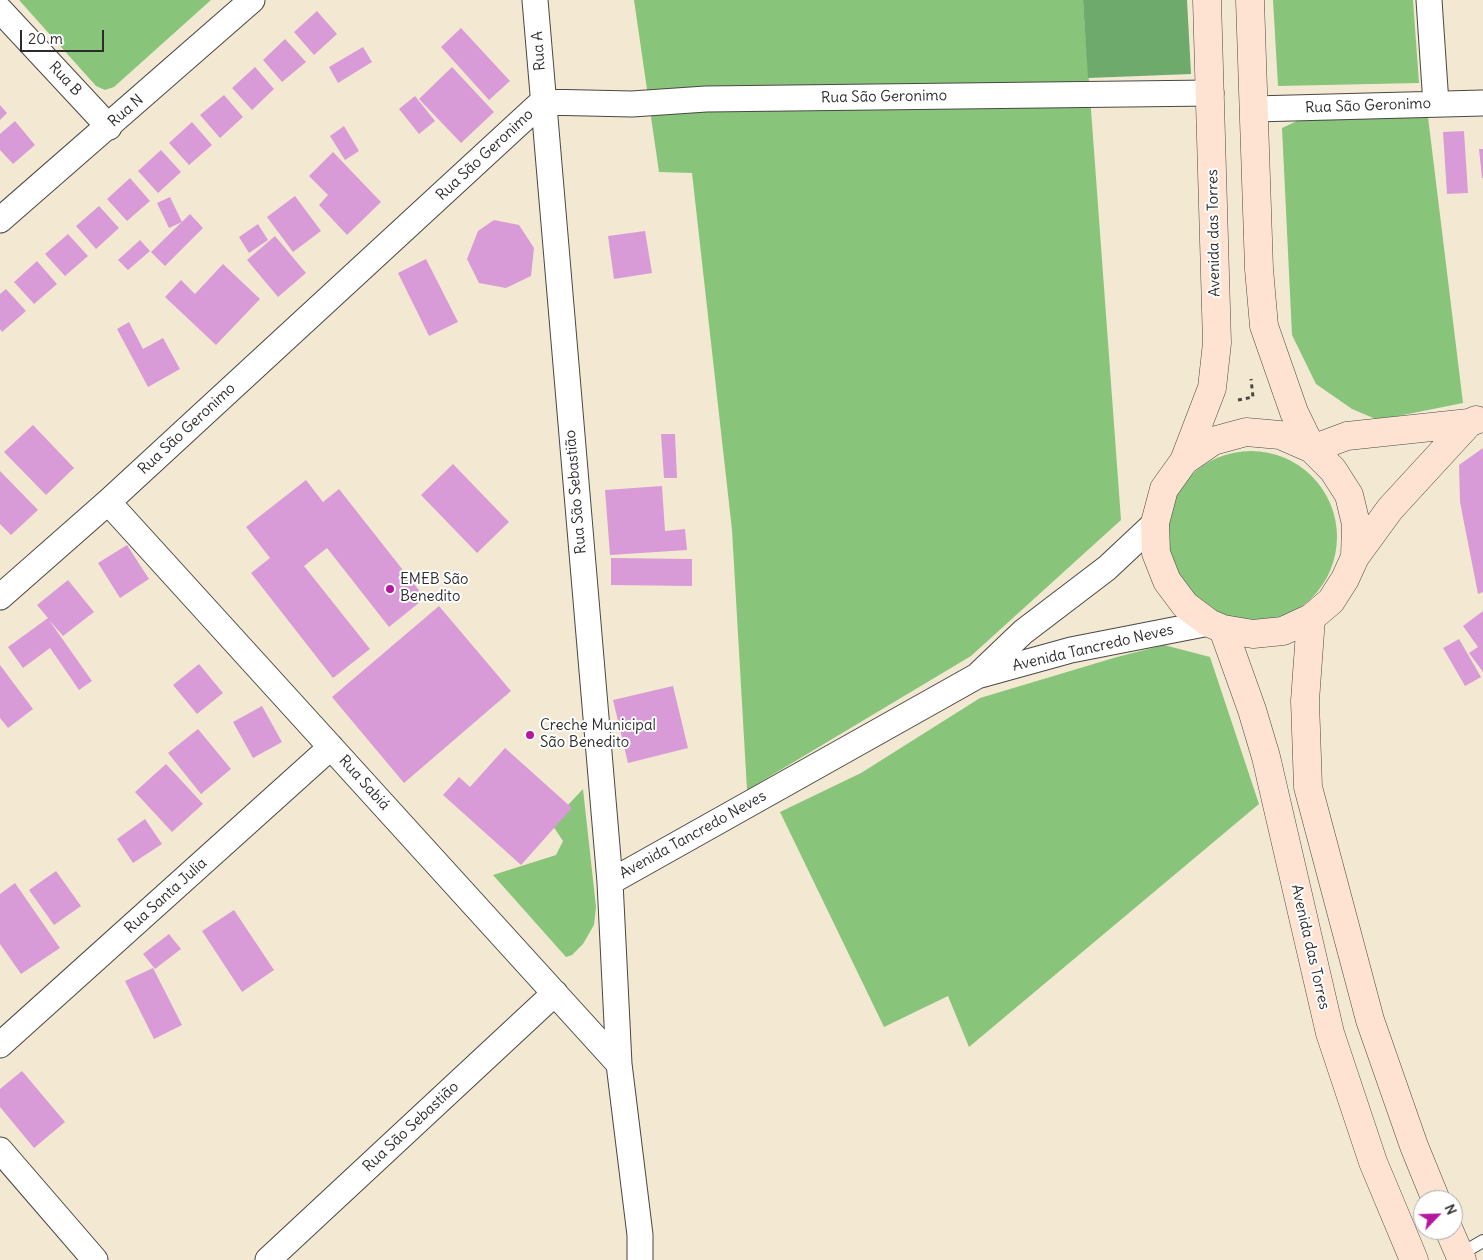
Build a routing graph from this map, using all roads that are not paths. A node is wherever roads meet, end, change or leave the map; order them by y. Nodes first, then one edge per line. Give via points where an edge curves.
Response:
1 (252, 0) edge
2 (535, 0) edge
3 (1207, 0) edge
4 (1250, 0) edge
5 (1429, 0) edge
6 (0, 10) edge
7 (1211, 93) junction
8 (542, 102) junction
9 (1483, 103) edge
10 (1436, 104) junction
11 (1254, 109) junction
12 (109, 127) junction
13 (0, 220) edge
14 (1476, 420) edge
15 (1312, 449) junction
16 (1184, 461) junction
17 (108, 502) junction
18 (1155, 522) junction
19 (1355, 557) junction
20 (0, 597) edge
21 (1311, 618) junction
22 (1216, 626) junction
23 (977, 676) junction
24 (331, 747) junction
25 (610, 882) junction
26 (555, 993) junction
27 (0, 1046) edge
28 (619, 1064) junction
29 (0, 1150) edge
30 (1432, 1190) edge
31 (1453, 1240) edge
32 (1483, 1241) edge
33 (1461, 1257) edge
34 (95, 1260) edge
35 (268, 1260) edge
36 (640, 1260) edge
37 (1414, 1260) edge

1 - 12 street, Rua N
2 - 8 street, Rua A
3 - 7 main road, Avenida das Torres
4 - 11 main road, Avenida das Torres
5 - 10 street
6 - 12 street, Rua B
7 - 8 street, Rua São Geronimo via 706,99 632,104
7 - 16 main road, Avenida das Torres via 1216,343 1212,388
8 - 17 street, Rua São Geronimo
8 - 25 street, Rua São Sebastião
9 - 10 street, Rua São Geronimo
10 - 11 street, Rua São Geronimo
11 - 15 main road, Avenida das Torres via 1264,326 1294,412
12 - 13 street, Rua N
14 - 15 main road via 1347,436
14 - 19 main road via 1384,515
15 - 16 main road, Avenida das Torres via 1280,435 1246,432 1213,441
15 - 19 main road, Avenida das Torres via 1333,470 1349,495 1356,524
16 - 18 main road, Avenida das Torres via 1164,489
17 - 20 street, Rua São Geronimo
17 - 24 street, Rua Sabiá
18 - 22 main road, Avenida das Torres via 1156,553 1167,581 1185,605
18 - 23 street, Avenida Tancredo Neves via 1107,568 1023,632
19 - 21 main road, Avenida das Torres via 1331,601
21 - 22 main road, Avenida das Torres via 1283,631 1253,634
21 - 30 main road via 1305,701 1308,786 1370,1020
22 - 23 street, Avenida Tancredo Neves via 1071,650
22 - 37 main road, Avenida das Torres via 1252,710 1266,757 1330,1033 1373,1162
23 - 25 street, Avenida Tancredo Neves
24 - 26 street, Rua Sabiá
24 - 27 street, Rua Santa Julia
25 - 28 street, Avenida Tancredo Neves
26 - 28 street, Rua Sabiá
26 - 35 street, Rua São Sebastião
28 - 36 street, Avenida Tancredo Neves via 640,1235
29 - 34 street
31 - 33 main road
32 - 33 lane

